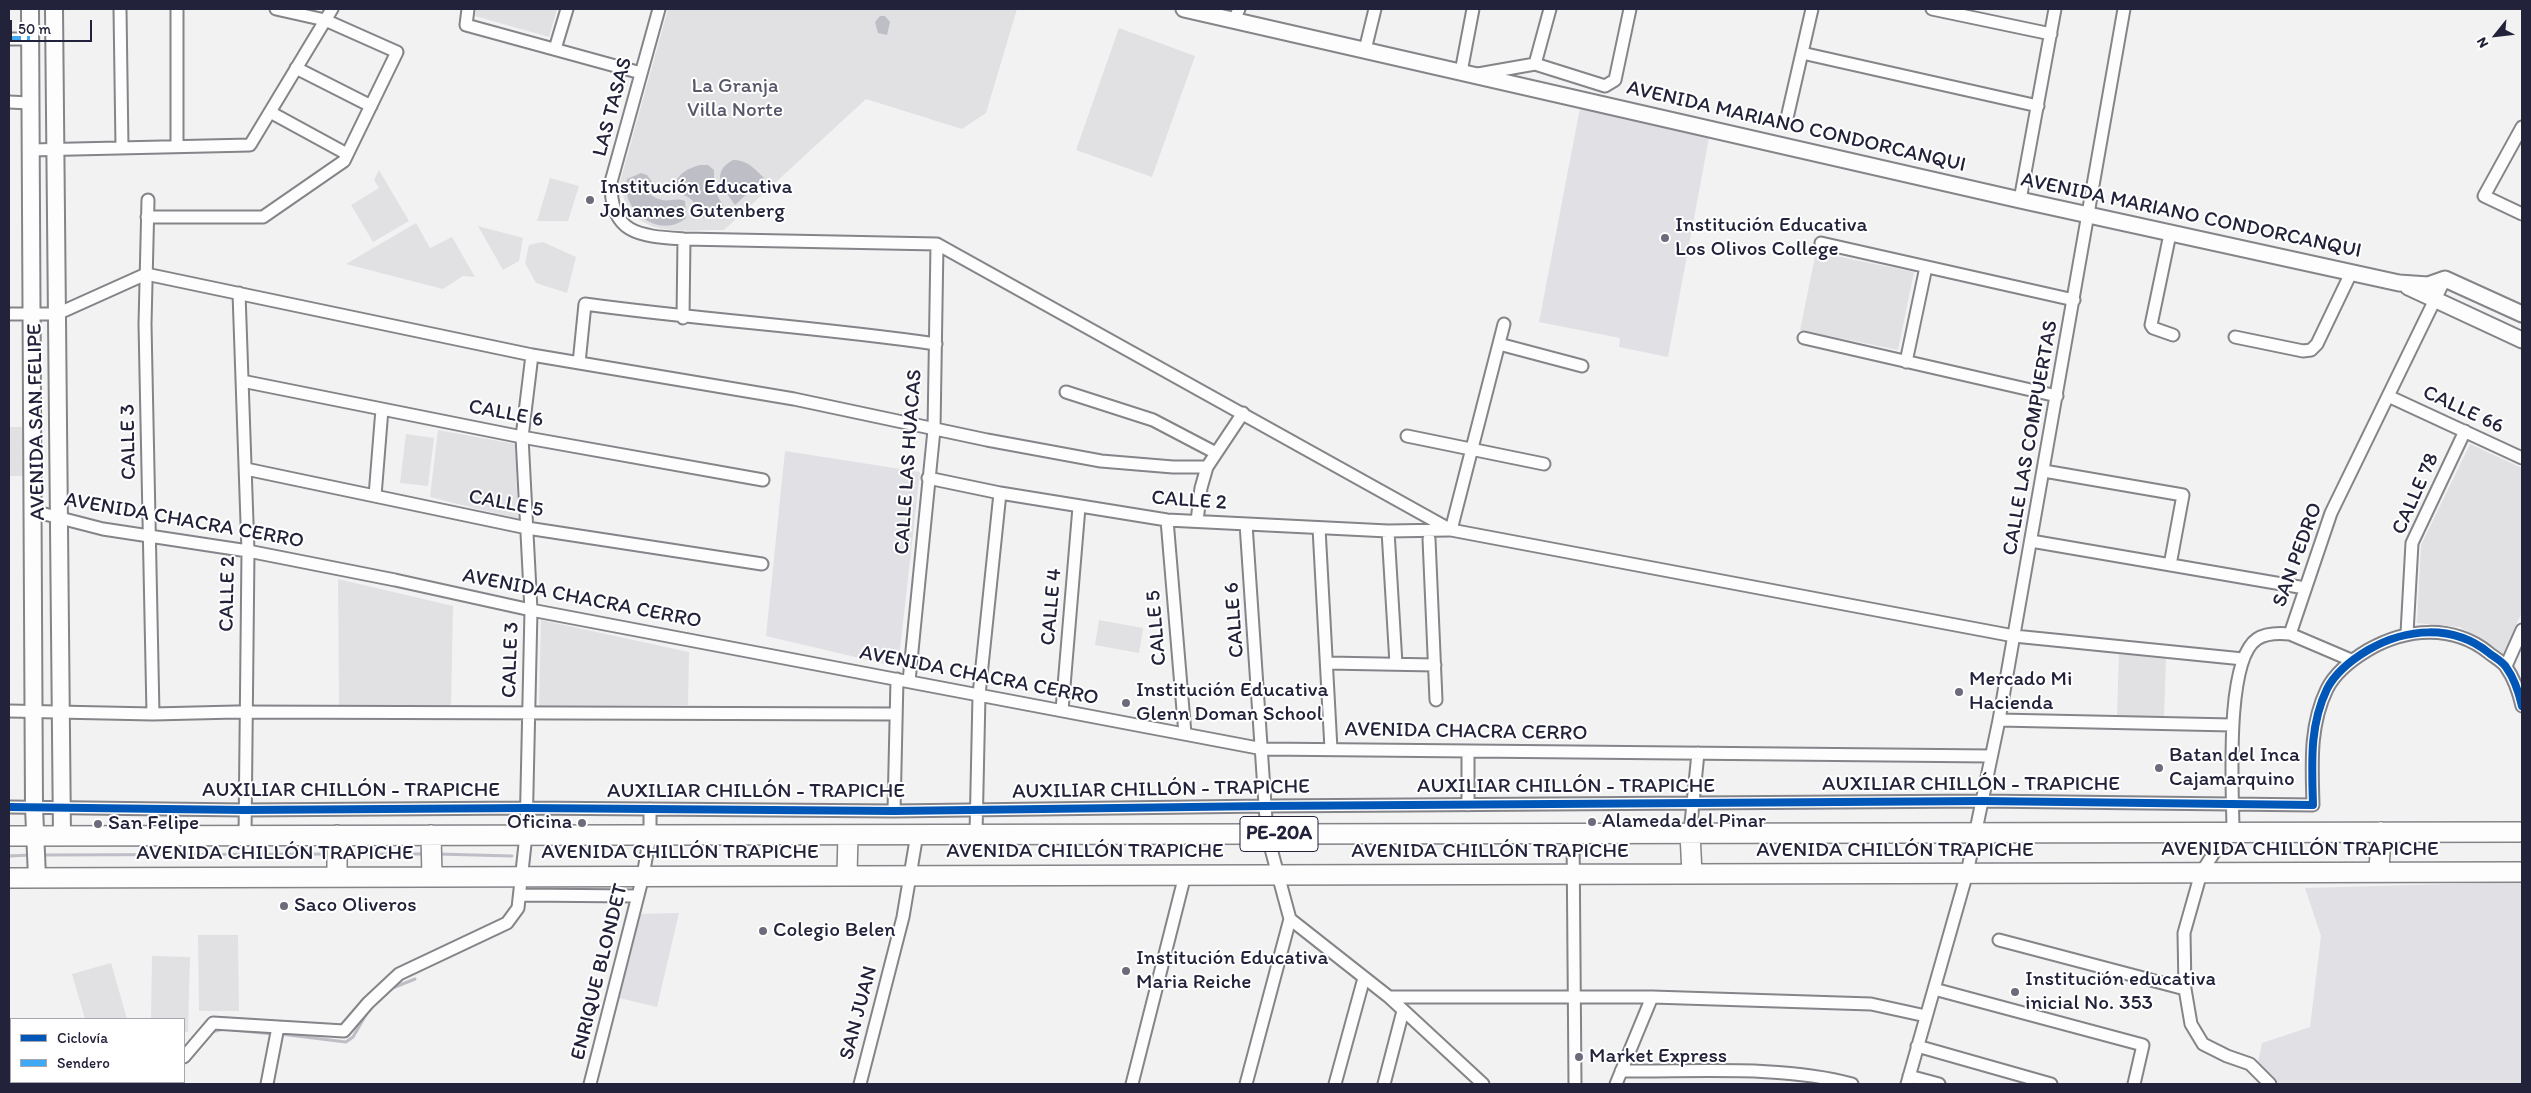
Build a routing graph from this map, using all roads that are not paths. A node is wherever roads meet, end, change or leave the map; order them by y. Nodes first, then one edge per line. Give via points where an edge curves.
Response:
1 (30, 9) edge
2 (54, 9) edge
3 (120, 9) edge
4 (177, 9) edge
5 (276, 9) edge
6 (332, 9) edge
7 (468, 9) edge
8 (567, 9) edge
9 (659, 9) edge
10 (1184, 9) edge
11 (1375, 9) edge
12 (1473, 9) edge
13 (1550, 9) edge
14 (1630, 9) edge
15 (1812, 9) edge
16 (1932, 9) edge
17 (2055, 9) edge
18 (2124, 9) edge
19 (292, 10) edge
20 (1236, 14) edge
21 (325, 20) junction
22 (2051, 34) junction
23 (30, 39) junction
24 (9, 40) edge
25 (555, 50) junction
26 (1365, 50) junction
27 (1802, 53) junction
28 (1535, 64) junction
29 (296, 68) junction
30 (641, 73) junction
31 (1466, 74) junction
32 (9, 102) edge
33 (30, 103) junction
34 (371, 106) junction
35 (2038, 106) junction
36 (270, 112) junction
37 (1787, 118) dead end
38 (2522, 127) edge
39 (177, 146) junction
40 (122, 147) junction
41 (31, 150) junction
42 (54, 150) junction
43 (347, 154) junction
44 (148, 200) dead end
45 (2020, 200) junction
46 (2522, 214) edge
47 (2088, 216) junction
48 (147, 217) junction
49 (2170, 234) junction
50 (684, 239) junction
51 (1821, 243) dead end
52 (937, 244) junction
53 (1926, 267) junction
54 (2351, 273) junction
55 (146, 274) junction
56 (2445, 279) junction
57 (2399, 283) junction
58 (239, 293) junction
59 (2074, 300) junction
60 (2434, 300) junction
61 (9, 314) edge
62 (32, 314) junction
63 (57, 314) junction
64 (2522, 314) edge
65 (683, 318) junction
66 (1504, 324) dead end
67 (2173, 335) dead end
68 (2235, 337) dead end
69 (1804, 338) dead end
70 (2522, 340) edge
71 (936, 344) junction
72 (1499, 344) junction
73 (532, 355) junction
74 (1906, 362) junction
75 (579, 363) junction
76 (1582, 366) dead end
77 (242, 381) junction
78 (1066, 392) dead end
79 (2057, 396) junction
80 (2388, 396) junction
81 (382, 409) junction
82 (1243, 413) junction
83 (934, 430) junction
84 (2464, 431) junction
85 (1407, 436) dead end
86 (522, 437) junction
87 (1472, 449) junction
88 (1216, 453) junction
89 (2522, 458) edge
90 (1544, 464) dead end
91 (1207, 467) junction
92 (246, 469) junction
93 (2044, 471) junction
94 (928, 478) junction
95 (763, 480) dead end
96 (1000, 493) junction
97 (375, 496) junction
98 (1079, 507) junction
99 (33, 510) junction
100 (59, 518) junction
101 (1167, 520) junction
102 (1197, 521) junction
103 (1246, 524) junction
104 (527, 528) junction
105 (1320, 528) junction
106 (1451, 530) junction
107 (1388, 531) junction
108 (150, 538) junction
109 (1429, 540) dead end
110 (2031, 541) junction
111 (248, 551) junction
112 (762, 564) dead end
113 (2170, 565) junction
114 (2304, 588) junction
115 (531, 610) junction
116 (2522, 630) edge
117 (2407, 633) junction
118 (2290, 634) junction
119 (2014, 636) junction
120 (2243, 659) junction
121 (2351, 660) junction
122 (1327, 663) junction
123 (1396, 664) junction
124 (1435, 665) junction
125 (2506, 666) junction
126 (903, 680) junction
127 (979, 695) junction
128 (1436, 700) dead end
129 (2522, 706) edge
130 (1062, 710) junction
131 (9, 711) edge
132 (35, 711) junction
133 (245, 712) junction
134 (61, 713) junction
135 (154, 714) junction
136 (528, 714) junction
137 (895, 714) junction
138 (2000, 720) junction
139 (2232, 725) junction
140 (1185, 734) junction
141 (1263, 749) junction
142 (1331, 749) junction
143 (1468, 751) junction
144 (1698, 753) junction
145 (1991, 756) junction
146 (1982, 801) junction
147 (1694, 803) junction
148 (2233, 804) junction
149 (1468, 805) junction
150 (1265, 806) junction
151 (9, 807) edge
152 (62, 807) junction
153 (34, 808) junction
154 (526, 808) junction
155 (650, 809) junction
156 (244, 810) junction
157 (894, 811) junction
158 (976, 811) junction
159 (2233, 832) junction
160 (2381, 832) junction
161 (2522, 832) edge
162 (1573, 833) junction
163 (1690, 833) junction
164 (1975, 833) junction
165 (848, 834) junction
166 (917, 834) junction
167 (976, 834) junction
168 (1267, 834) junction
169 (431, 835) junction
170 (526, 835) junction
171 (650, 835) junction
172 (9, 836) edge
173 (36, 836) junction
174 (62, 836) junction
175 (245, 836) junction
176 (337, 836) junction
177 (2380, 872) junction
178 (2522, 872) edge
179 (1967, 873) junction
180 (2201, 873) junction
181 (1185, 874) junction
182 (1279, 874) junction
183 (1573, 874) junction
184 (1692, 874) junction
185 (847, 875) junction
186 (911, 875) junction
187 (337, 876) junction
188 (432, 876) junction
189 (523, 876) junction
190 (643, 876) junction
191 (9, 878) edge
192 (37, 878) junction
193 (520, 895) junction
194 (638, 896) junction
195 (1290, 919) junction
196 (1999, 940) dead end
197 (1364, 978) junction
198 (1934, 989) junction
199 (2185, 989) junction
200 (1389, 997) junction
201 (1652, 997) junction
202 (1574, 998) junction
203 (1404, 1011) junction
204 (1926, 1016) junction
205 (278, 1027) junction
206 (1917, 1046) junction
207 (185, 1056) edge
208 (1621, 1071) junction
209 (1908, 1080) edge
210 (268, 1084) edge
211 (590, 1084) edge
212 (860, 1084) edge
213 (1132, 1084) edge
214 (1246, 1084) edge
215 (1335, 1084) edge
216 (1384, 1084) edge
217 (1483, 1084) edge
218 (1574, 1084) edge
219 (1616, 1084) edge
220 (1852, 1084) edge
221 (1939, 1084) edge
222 (2051, 1084) edge
223 (2134, 1084) edge
224 (2270, 1084) edge

1 - 23 main road, AVENIDA SAN FELIPE
2 - 42 main road, AVENIDA SAN FELIPE
3 - 40 street
4 - 39 street
5 - 19 street
6 - 21 street
7 - 25 street via 466,25
8 - 25 street
9 - 30 street, LAS TASAS
10 - 20 street, AVENIDA MARIANO CONDORCANQUI
11 - 26 street
12 - 31 street
13 - 28 street
14 - 28 street via 1615,80 1611,84 1605,86
15 - 27 street
16 - 22 street
17 - 22 street
18 - 47 street, CALLE LAS COMPUERTAS
19 - 21 street
20 - 26 street, AVENIDA MARIANO CONDORCANQUI
21 - 29 street
21 - 34 street via 397,52
22 - 35 street
23 - 24 street
23 - 33 main road, AVENIDA SAN FELIPE
25 - 30 street
26 - 31 street, AVENIDA MARIANO CONDORCANQUI
27 - 35 street
27 - 37 street
28 - 31 street
29 - 34 street
29 - 36 street
30 - 50 street, LAS TASAS via 611,182 615,216 627,228 648,236
31 - 45 street, AVENIDA MARIANO CONDORCANQUI
32 - 33 street
33 - 41 main road, AVENIDA SAN FELIPE
34 - 43 street
35 - 45 street
36 - 39 street via 250,145
36 - 43 street
38 - 46 street via 2484,196
39 - 40 street
40 - 42 street
41 - 42 street
41 - 62 main road, AVENIDA SAN FELIPE
42 - 63 main road, AVENIDA SAN FELIPE
43 - 48 street via 344,161 263,217
44 - 48 street, CALLE 3
45 - 47 street, AVENIDA MARIANO CONDORCANQUI
47 - 49 street, AVENIDA MARIANO CONDORCANQUI
47 - 59 street, CALLE LAS COMPUERTAS
48 - 55 street, CALLE 3
49 - 54 street, AVENIDA MARIANO CONDORCANQUI
49 - 67 street via 2151,325
50 - 52 street
50 - 65 street
51 - 53 street
52 - 71 street, CALLE LAS HUACAS
52 - 82 street
53 - 59 street
53 - 74 street
54 - 57 street, AVENIDA MARIANO CONDORCANQUI
54 - 68 street via 2317,344 2311,350
55 - 58 street
55 - 63 street
55 - 108 street, CALLE 3
56 - 57 street, AVENIDA MARIANO CONDORCANQUI via 2428,285
56 - 60 street, SAN PEDRO
56 - 64 street
57 - 60 street, AVENIDA MARIANO CONDORCANQUI
58 - 73 street
58 - 77 street, CALLE 2
59 - 79 street, CALLE LAS COMPUERTAS
60 - 70 street, AVENIDA MARIANO CONDORCANQUI
60 - 80 street, SAN PEDRO
61 - 62 street
62 - 63 street
62 - 99 main road, AVENIDA SAN FELIPE
63 - 100 main road, AVENIDA SAN FELIPE
65 - 71 street via 874,335
65 - 75 street via 585,304
66 - 72 street
69 - 74 street
71 - 83 street, CALLE LAS HUACAS
72 - 76 street
72 - 87 street
73 - 75 street
73 - 86 street, CALLE 3
74 - 79 street
75 - 83 street via 794,398
77 - 81 street, CALLE 6
77 - 92 street, CALLE 2
78 - 88 street via 1153,420
79 - 93 street, CALLE LAS COMPUERTAS
80 - 84 street, CALLE 66
80 - 114 street, SAN PEDRO via 2331,513
81 - 86 street, CALLE 6
81 - 97 street
82 - 88 street
82 - 106 street
83 - 91 street via 1100,461
83 - 94 street, CALLE LAS HUACAS
84 - 89 street, CALLE 66
84 - 117 street, CALLE 78 via 2412,544
85 - 87 street
86 - 95 street, CALLE 6
86 - 104 street, CALLE 3
87 - 90 street
87 - 106 street
88 - 91 street
91 - 102 street
92 - 97 street, CALLE 5
92 - 111 street, CALLE 2
93 - 110 street, CALLE LAS COMPUERTAS
93 - 113 street via 2182,495
94 - 96 street, CALLE 2
94 - 126 street, CALLE LAS HUACAS
96 - 98 street, CALLE 2
96 - 127 street
97 - 104 street, CALLE 5
98 - 101 street, CALLE 2
98 - 130 street, CALLE 4
99 - 100 street, AVENIDA CHACRA CERRO
99 - 132 main road, AVENIDA SAN FELIPE
100 - 108 street, AVENIDA CHACRA CERRO
100 - 134 main road, AVENIDA SAN FELIPE
101 - 102 street, CALLE 2
101 - 140 street, CALLE 5
102 - 103 street, CALLE 2
103 - 105 street, CALLE 2
103 - 141 street, CALLE 6
104 - 112 street, CALLE 5
104 - 115 street, CALLE 3
105 - 107 street, CALLE 2
105 - 122 street
106 - 107 street, CALLE 2
106 - 119 street
107 - 123 street
108 - 111 street, AVENIDA CHACRA CERRO
108 - 135 street, CALLE 3
109 - 124 street
110 - 113 street
110 - 119 street, CALLE LAS COMPUERTAS
111 - 115 street, AVENIDA CHACRA CERRO
111 - 133 street, CALLE 2
113 - 114 street
114 - 118 street, SAN PEDRO
115 - 126 street, AVENIDA CHACRA CERRO
115 - 136 street, CALLE 3
116 - 125 street
117 - 121 street via 2378,644
117 - 125 street via 2459,636 2481,647
118 - 120 street, SAN PEDRO via 2276,633 2258,638
118 - 121 street
119 - 120 street
119 - 138 street, CALLE LAS COMPUERTAS
120 - 139 street, SAN PEDRO
121 - 148 street, AUXILIAR CHILLÓN - TRAPICHE via 2327,688 2313,727 2313,805
122 - 123 street
122 - 142 street
123 - 124 street
124 - 128 street
125 - 129 street
126 - 127 street, AVENIDA CHACRA CERRO
126 - 137 street, CALLE LAS HUACAS
127 - 130 street, AVENIDA CHACRA CERRO
127 - 158 street
130 - 140 street, AVENIDA CHACRA CERRO
131 - 132 street
132 - 134 street
132 - 153 main road, AVENIDA SAN FELIPE
133 - 135 street
133 - 136 street
133 - 156 street, CALLE 2
134 - 135 street
134 - 152 main road, AVENIDA SAN FELIPE
136 - 137 street
136 - 154 street, CALLE 3
137 - 157 street, CALLE LAS HUACAS
138 - 139 street
138 - 145 street, CALLE LAS COMPUERTAS
139 - 148 street, SAN PEDRO
140 - 141 street, AVENIDA CHACRA CERRO
141 - 142 street, AVENIDA CHACRA CERRO
141 - 150 street, CALLE 6
142 - 143 street, AVENIDA CHACRA CERRO
143 - 144 street, AVENIDA CHACRA CERRO
143 - 149 street
144 - 145 street, AVENIDA CHACRA CERRO
144 - 147 street
145 - 146 street, CALLE LAS COMPUERTAS
146 - 147 street, AUXILIAR CHILLÓN - TRAPICHE
146 - 148 street, AUXILIAR CHILLÓN - TRAPICHE
146 - 164 street, CALLE LAS COMPUERTAS
147 - 149 street, AUXILIAR CHILLÓN - TRAPICHE
147 - 163 street
148 - 159 street, SAN PEDRO
149 - 150 street, AUXILIAR CHILLÓN - TRAPICHE
150 - 158 street, AUXILIAR CHILLÓN - TRAPICHE
150 - 168 street, CALLE 6
151 - 153 street, AUXILIAR CHILLÓN - TRAPICHE
152 - 153 street, AUXILIAR CHILLÓN - TRAPICHE
152 - 156 street, AUXILIAR CHILLÓN - TRAPICHE
152 - 174 main road, AVENIDA SAN FELIPE
153 - 173 main road, AVENIDA SAN FELIPE
154 - 155 street, AUXILIAR CHILLÓN - TRAPICHE
154 - 156 street, AUXILIAR CHILLÓN - TRAPICHE
154 - 170 street, CALLE 3
155 - 157 street, AUXILIAR CHILLÓN - TRAPICHE
155 - 171 street, ENRIQUE BLONDET
156 - 175 street, CALLE 2
157 - 158 street, AUXILIAR CHILLÓN - TRAPICHE
158 - 167 street
159 - 160 main road, AVENIDA CHILLÓN TRAPICHE / PE-20A
159 - 164 main road, AVENIDA CHILLÓN TRAPICHE / PE-20A
159 - 180 street via 2217,848
160 - 161 main road, AVENIDA CHILLÓN TRAPICHE / PE-20A
160 - 177 main road
162 - 163 main road, AVENIDA CHILLÓN TRAPICHE / PE-20A
162 - 168 main road, AVENIDA CHILLÓN TRAPICHE / PE-20A
162 - 183 street
163 - 164 main road, AVENIDA CHILLÓN TRAPICHE / PE-20A
163 - 184 main road
164 - 179 street, CALLE LAS COMPUERTAS
165 - 166 main road, AVENIDA CHILLÓN TRAPICHE / PE-20A
165 - 171 main road, AVENIDA CHILLÓN TRAPICHE / PE-20A
165 - 185 main road
166 - 167 main road, AVENIDA CHILLÓN TRAPICHE / PE-20A
166 - 186 street, SAN JUAN
167 - 168 main road, AVENIDA CHILLÓN TRAPICHE / PE-20A
168 - 182 street, CALLE 6
169 - 170 main road, AVENIDA CHILLÓN TRAPICHE / PE-20A
169 - 176 main road, AVENIDA CHILLÓN TRAPICHE / PE-20A
169 - 188 main road
170 - 171 main road, AVENIDA CHILLÓN TRAPICHE / PE-20A
170 - 189 street, CALLE 3
171 - 190 street, ENRIQUE BLONDET
172 - 173 main road, AVENIDA CHILLÓN TRAPICHE / PE-20A
173 - 174 main road, AVENIDA CHILLÓN TRAPICHE / PE-20A
173 - 192 main road, AVENIDA SAN FELIPE
174 - 175 main road, AVENIDA CHILLÓN TRAPICHE / PE-20A
175 - 176 main road, AVENIDA CHILLÓN TRAPICHE / PE-20A
176 - 187 main road
177 - 178 main road, AVENIDA CHILLÓN TRAPICHE / PE-20A
177 - 180 main road, AVENIDA CHILLÓN TRAPICHE / PE-20A
179 - 180 main road, AVENIDA CHILLÓN TRAPICHE / PE-20A
179 - 184 main road, AVENIDA CHILLÓN TRAPICHE / PE-20A
179 - 198 street, CALLE LAS COMPUERTAS
180 - 199 street via 2184,933
181 - 182 main road, AVENIDA CHILLÓN TRAPICHE / PE-20A
181 - 186 main road, AVENIDA CHILLÓN TRAPICHE / PE-20A
181 - 213 street
182 - 183 main road, AVENIDA CHILLÓN TRAPICHE / PE-20A
182 - 195 street, CALLE 6
183 - 184 main road, AVENIDA CHILLÓN TRAPICHE / PE-20A
183 - 202 street
185 - 186 main road, AVENIDA CHILLÓN TRAPICHE / PE-20A
185 - 190 main road, AVENIDA CHILLÓN TRAPICHE / PE-20A
186 - 212 street, SAN JUAN
187 - 188 main road, AVENIDA CHILLÓN TRAPICHE / PE-20A
187 - 192 main road, AVENIDA CHILLÓN TRAPICHE / PE-20A
188 - 189 main road, AVENIDA CHILLÓN TRAPICHE / PE-20A
189 - 190 main road, AVENIDA CHILLÓN TRAPICHE / PE-20A
189 - 193 street, CALLE 3
190 - 194 street, ENRIQUE BLONDET
191 - 192 main road, AVENIDA CHILLÓN TRAPICHE / PE-20A
193 - 194 street
193 - 205 street, CALLE 3 via 518,908 506,923 399,974 344,1031
194 - 211 street, ENRIQUE BLONDET
195 - 197 street
195 - 214 street
196 - 199 street
197 - 200 street
197 - 215 street
198 - 204 street, CALLE LAS COMPUERTAS
198 - 223 street via 2143,1045
199 - 224 street via 2191,1024 2203,1044 2250,1064
200 - 202 street
200 - 203 street
201 - 202 street
201 - 204 street via 1870,1004
201 - 208 street
202 - 218 street
203 - 216 street
203 - 217 street
204 - 206 street, CALLE LAS COMPUERTAS
205 - 207 street, CALLE 3 via 213,1023
205 - 210 street
206 - 209 street, CALLE LAS COMPUERTAS
206 - 222 street
208 - 219 street
208 - 220 street via 1766,1073 1825,1077
209 - 221 street

